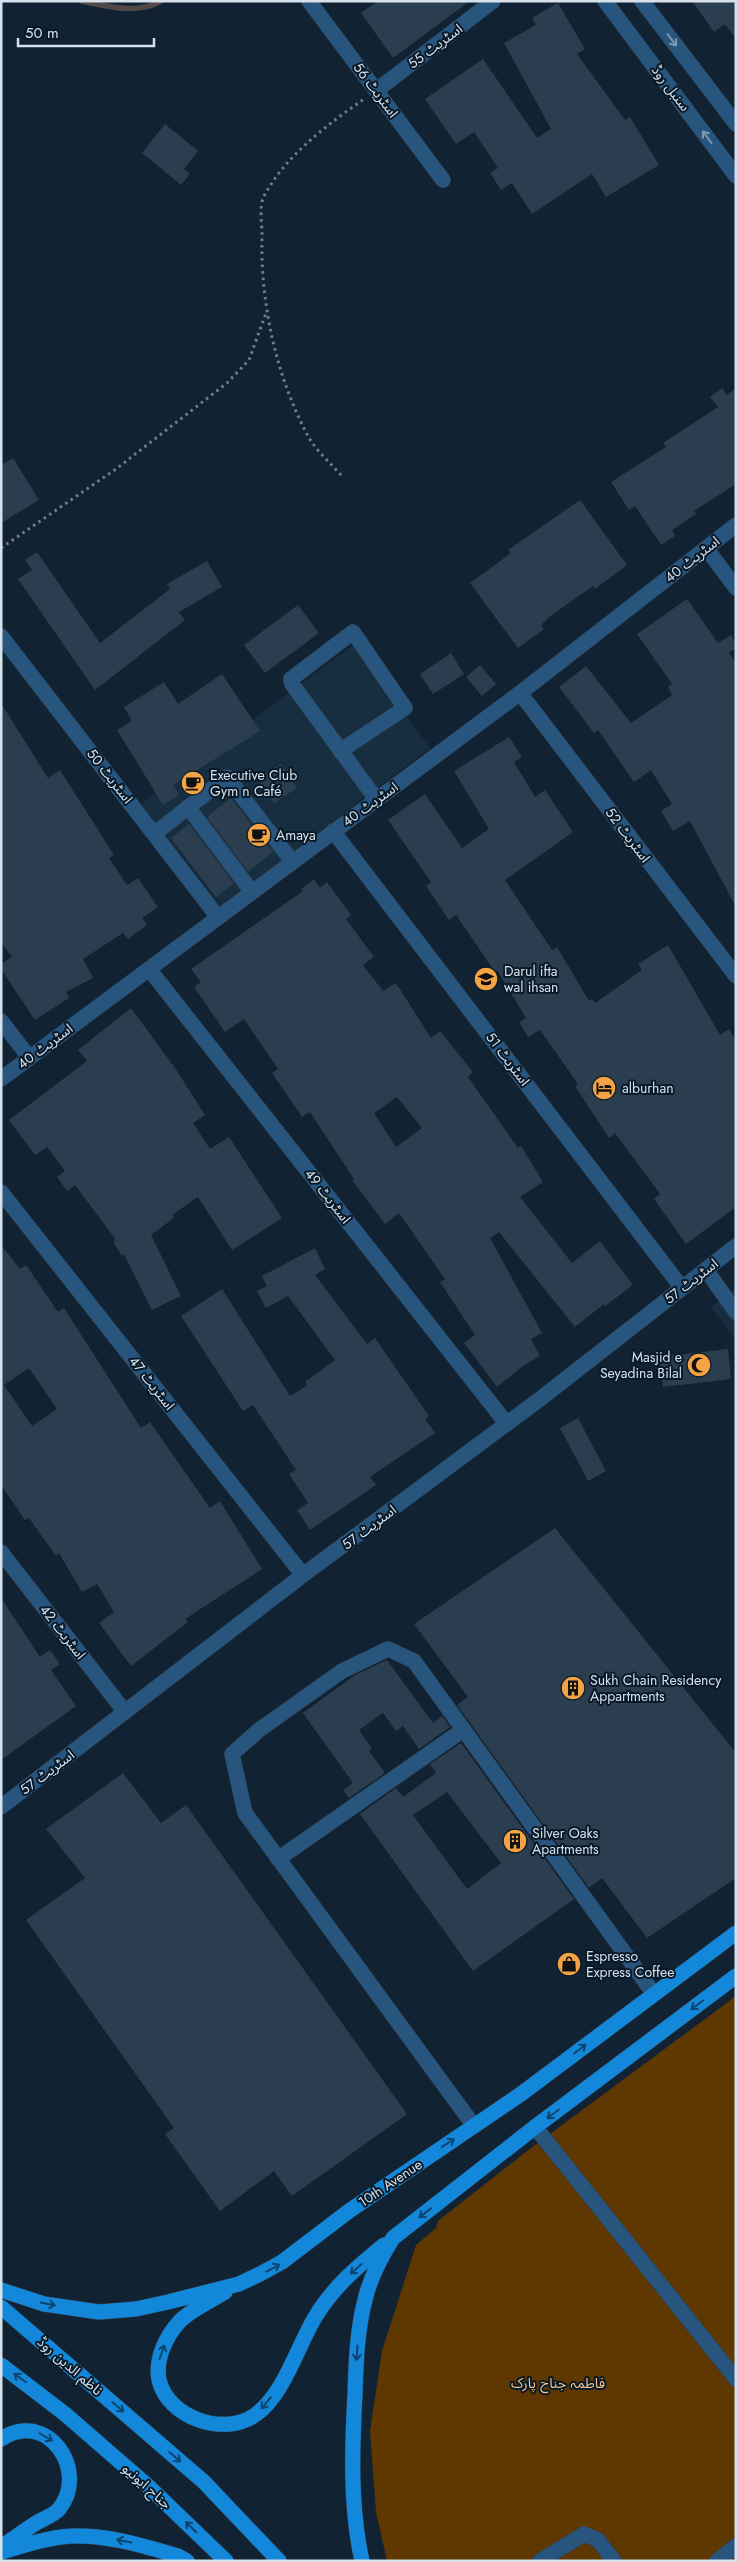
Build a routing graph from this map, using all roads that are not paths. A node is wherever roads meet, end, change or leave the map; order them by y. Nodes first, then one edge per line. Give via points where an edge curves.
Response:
1 (309, 1) edge
2 (493, 1) edge
3 (605, 1) edge
4 (642, 1) edge
5 (377, 90) junction
6 (736, 124) edge
7 (736, 176) edge
8 (442, 180) dead end
9 (736, 525) edge
10 (706, 548) junction
11 (736, 588) edge
12 (1, 636) edge
13 (520, 693) junction
14 (340, 751) junction
15 (376, 799) junction
16 (188, 806) junction
17 (334, 831) junction
18 (154, 834) junction
19 (292, 861) junction
20 (252, 892) junction
21 (218, 917) junction
22 (149, 969) junction
23 (736, 976) edge
24 (1, 1021) edge
25 (29, 1058) junction
26 (1, 1079) edge
27 (1, 1192) edge
28 (736, 1246) edge
29 (706, 1270) junction
30 (682, 1288) junction
31 (736, 1312) edge
32 (506, 1424) junction
33 (1, 1552) edge
34 (304, 1575) junction
35 (125, 1712) junction
36 (463, 1730) junction
37 (1, 1807) edge
38 (278, 1859) junction
39 (736, 1933) edge
40 (736, 1976) edge
41 (654, 1994) junction
42 (474, 2126) junction
43 (535, 2128) junction
44 (393, 2238) junction
45 (239, 2284) junction
46 (1, 2290) edge
47 (1, 2307) edge
48 (1, 2365) edge
49 (736, 2379) edge
50 (1, 2439) edge
51 (736, 2546) edge
52 (1, 2547) edge
53 (1, 2552) edge
54 (187, 2561) edge
55 (226, 2561) edge
56 (279, 2561) edge
57 (362, 2561) edge
58 (540, 2561) edge
59 (614, 2561) edge
60 (716, 2561) edge

1 - 5 street, اسٹریٹ 56
2 - 5 street, اسٹریٹ 55
7 -> 3 street, سنبل روڈ
4 -> 6 street
5 - 8 street, اسٹریٹ 56
9 - 10 street, اسٹریٹ 40
10 - 11 street
10 - 13 street, اسٹریٹ 40
12 - 18 street, اسٹریٹ 50
13 - 15 street, اسٹریٹ 40
13 - 23 street, اسٹریٹ 52
14 - 14 street via 405,708 353,632 291,679
14 - 15 street
15 - 17 street, اسٹریٹ 40
16 - 18 street
16 - 19 street via 227,777
16 - 20 street
17 - 19 street, اسٹریٹ 40
17 - 30 street, اسٹریٹ 51
18 - 21 street, اسٹریٹ 50
19 - 20 street, اسٹریٹ 40
20 - 21 street, اسٹریٹ 40
21 - 22 street, اسٹریٹ 40
22 - 25 street, اسٹریٹ 40
22 - 32 street, اسٹریٹ 49
24 - 25 street
25 - 26 street, اسٹریٹ 40
27 - 34 street, اسٹریٹ 47
28 - 29 street, اسٹریٹ 57
29 - 30 street, اسٹریٹ 57
29 - 31 street
30 - 32 street, اسٹریٹ 57
32 - 34 street, اسٹریٹ 57
33 - 35 street, اسٹریٹ 42
34 - 35 street, اسٹریٹ 57
35 - 37 street, اسٹریٹ 57
36 - 38 street
36 - 38 street via 414,1660 388,1649 342,1671 259,1730 232,1754 245,1812
36 - 41 street
38 - 42 street
39 - 41 main road, 10th Avenue
40 -> 43 main road
42 -> 41 main road, 10th Avenue
45 -> 42 main road, 10th Avenue via 282,2262 349,2210
43 -> 44 main road
43 - 49 street
44 -> 45 main road via 329,2296 268,2403 254,2416 228,2426 201,2422 170,2400 159,2380 159,2358 167,2339 181,2320
44 -> 57 main road via 380,2260 365,2299 358,2334 353,2435 354,2504
46 -> 45 main road, 10th Avenue via 44,2304 99,2312 136,2309
47 -> 56 main road, ناظم الدین روڈ via 204,2482
55 -> 48 main road, جناح ایونیو via 149,2487 65,2414
50 -> 52 main road via 10,2433 28,2430 45,2435 65,2456 69,2484 58,2511
51 - 60 street
54 -> 53 main road via 108,2538 72,2536
58 - 59 street via 584,2534 598,2540

